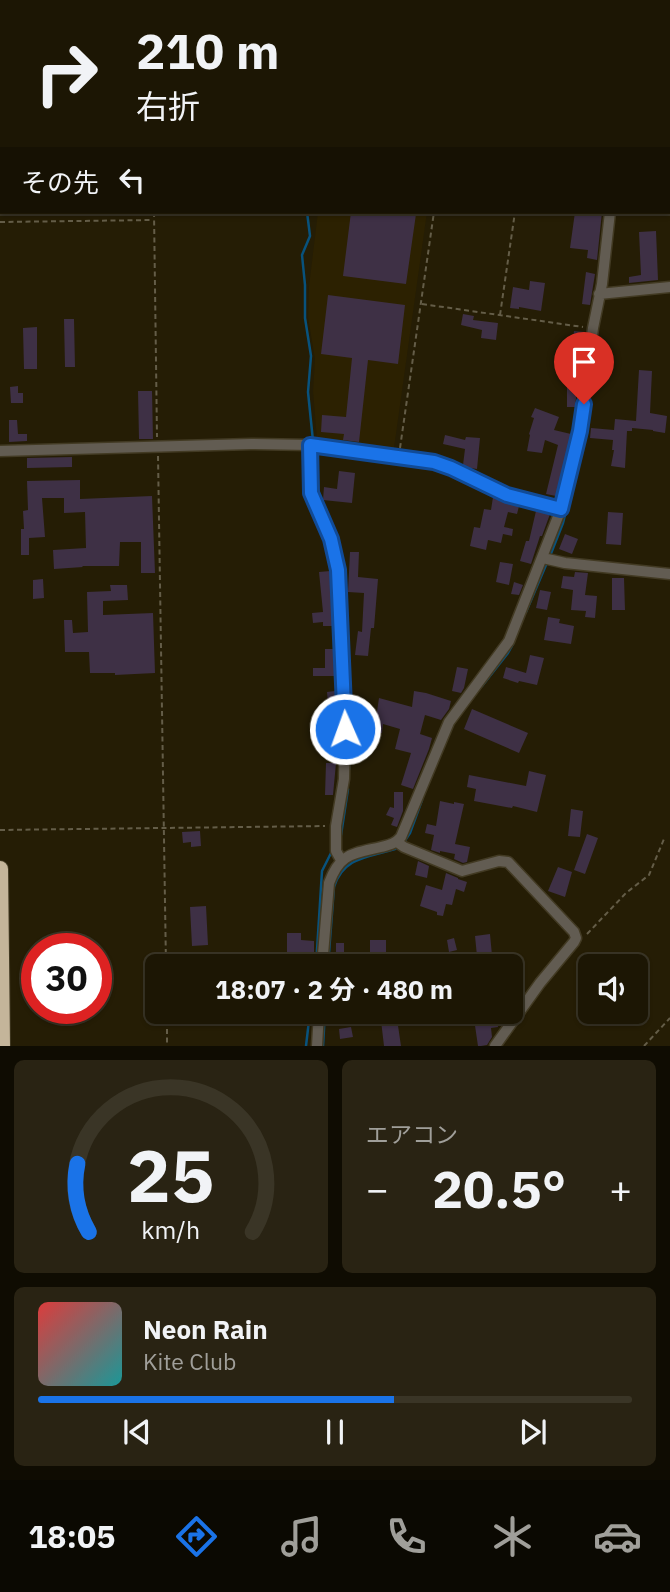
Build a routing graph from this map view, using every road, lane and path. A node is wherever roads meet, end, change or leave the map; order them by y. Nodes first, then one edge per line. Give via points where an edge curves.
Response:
1 (154, 214) edge
2 (434, 214) edge
3 (515, 214) edge
4 (610, 214) edge
5 (154, 220) junction
6 (0, 222) edge
7 (670, 287) edge
8 (599, 294) junction
9 (421, 304) junction
10 (499, 316) junction
11 (593, 328) junction
12 (310, 445) junction
13 (158, 448) junction
14 (0, 451) edge
15 (398, 456) junction
16 (561, 509) junction
17 (543, 558) junction
18 (670, 574) edge
19 (336, 826) junction
20 (164, 829) junction
21 (0, 830) edge
22 (664, 839) dead end
23 (400, 844) junction
24 (341, 860) junction
25 (0, 869) edge
26 (576, 938) junction
27 (166, 954) edge
28 (324, 954) edge
29 (670, 1018) edge
30 (167, 1024) edge
31 (318, 1024) edge
32 (2, 1046) edge
33 (167, 1046) edge
34 (317, 1046) edge
35 (495, 1046) edge
36 (643, 1046) edge

1 - 5 path
2 - 9 path
3 - 10 path
4 - 8 street
5 - 6 path
5 - 13 path
7 - 8 street
8 - 11 street
9 - 10 path
9 - 15 path
10 - 11 path
11 - 16 street via 580,431
12 - 13 street
12 - 15 street
12 - 19 street via 311,493 331,539 338,570 345,729 344,779
13 - 14 street
13 - 20 path
15 - 16 street via 451,468 507,495
16 - 17 street
17 - 18 street
17 - 23 street via 509,641 449,722
19 - 20 path
19 - 24 street via 336,851
20 - 21 path
20 - 27 path
22 - 26 path via 649,874 587,934
23 - 24 street
23 - 26 street via 462,871 508,862
24 - 28 street via 329,883
25 - 32 highway
26 - 35 street
29 - 36 path
30 - 33 path
31 - 34 street

